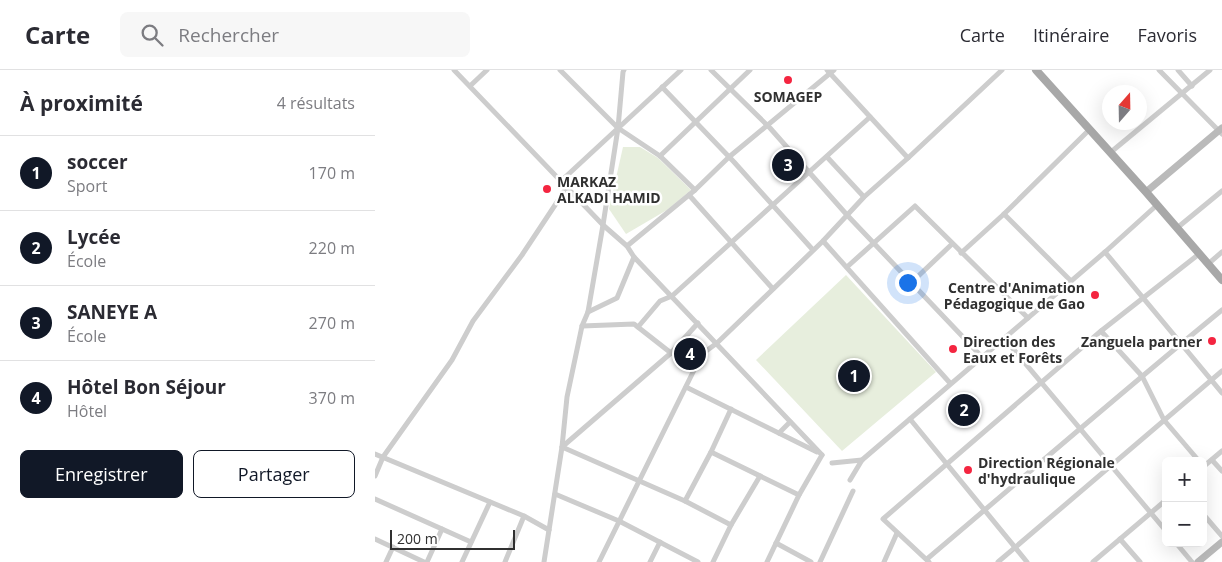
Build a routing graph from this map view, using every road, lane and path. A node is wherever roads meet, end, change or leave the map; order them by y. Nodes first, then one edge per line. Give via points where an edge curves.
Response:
1 (454, 70) edge
2 (487, 70) edge
3 (560, 70) edge
4 (624, 70) edge
5 (681, 70) edge
6 (711, 70) edge
7 (750, 70) edge
8 (1002, 70) edge
9 (1036, 70) edge
10 (1159, 70) edge
11 (1178, 70) edge
12 (1211, 70) edge
13 (830, 71) edge
14 (470, 86) junction
15 (662, 86) junction
16 (1192, 86) junction
17 (730, 90) junction
18 (1182, 94) junction
19 (870, 117) junction
20 (695, 122) junction
21 (768, 126) junction
22 (617, 128) junction
23 (1089, 129) junction
24 (1221, 131) edge
25 (1111, 152) junction
26 (660, 156) junction
27 (729, 157) junction
28 (827, 157) junction
29 (909, 158) junction
30 (808, 173) junction
31 (561, 181) junction
32 (567, 187) junction
33 (695, 190) junction
34 (1222, 191) edge
35 (1146, 192) junction
36 (689, 195) junction
37 (864, 197) junction
38 (1157, 205) junction
39 (773, 206) junction
40 (1004, 214) junction
41 (847, 215) junction
42 (603, 225) junction
43 (1177, 228) junction
44 (823, 240) junction
45 (731, 243) junction
46 (873, 244) junction
47 (952, 244) junction
48 (627, 246) junction
49 (813, 250) junction
50 (1105, 252) junction
51 (1222, 252) edge
52 (961, 253) junction
53 (1199, 254) junction
54 (634, 257) junction
55 (1208, 264) junction
56 (847, 267) junction
57 (1222, 280) edge
58 (1071, 281) junction
59 (911, 283) junction
60 (773, 289) junction
61 (672, 296) junction
62 (1143, 299) junction
63 (1222, 310) edge
64 (588, 312) junction
65 (1028, 318) junction
66 (698, 323) junction
67 (582, 326) junction
68 (638, 327) junction
69 (1101, 331) junction
70 (1004, 338) junction
71 (717, 343) junction
72 (1181, 344) junction
73 (671, 353) junction
74 (982, 357) junction
75 (1222, 371) edge
76 (1142, 376) junction
77 (1211, 380) junction
78 (951, 383) junction
79 (1040, 383) junction
80 (686, 387) junction
81 (1222, 392) edge
82 (731, 409) junction
83 (909, 419) junction
84 (1164, 420) junction
85 (790, 422) junction
86 (1080, 427) junction
87 (779, 433) junction
88 (562, 447) junction
89 (711, 452) junction
90 (1222, 452) edge
91 (375, 454) edge
92 (821, 454) junction
93 (383, 457) junction
94 (1196, 457) edge
95 (862, 460) junction
96 (1212, 460) junction
97 (831, 463) dead end
98 (946, 464) junction
99 (1111, 464) junction
100 (1207, 464) edge
101 (1222, 471) edge
102 (375, 476) edge
103 (759, 476) junction
104 (849, 480) dead end
105 (639, 481) junction
106 (853, 492) dead end
107 (555, 494) junction
108 (799, 495) junction
109 (375, 499) edge
110 (685, 501) junction
111 (490, 502) junction
112 (1164, 502) edge
113 (985, 510) junction
114 (1151, 512) junction
115 (524, 516) junction
116 (1207, 519) edge
117 (619, 521) junction
118 (731, 525) junction
119 (1162, 526) edge
120 (442, 529) junction
121 (549, 530) junction
122 (897, 533) junction
123 (1222, 536) edge
124 (375, 539) edge
125 (1120, 539) junction
126 (471, 542) junction
127 (660, 542) junction
128 (1222, 542) edge
129 (776, 543) junction
130 (393, 547) junction
131 (1015, 547) junction
132 (1179, 547) edge
133 (928, 561) edge
134 (386, 562) edge
135 (426, 562) edge
136 (462, 562) edge
137 (505, 562) edge
138 (544, 562) edge
139 (599, 562) edge
140 (650, 562) edge
141 (698, 562) edge
142 (713, 562) edge
143 (767, 562) edge
144 (811, 562) edge
145 (820, 562) edge
146 (885, 562) edge
147 (998, 562) edge
148 (1027, 562) edge
149 (1093, 562) edge
150 (1141, 562) edge
151 (1192, 562) edge
152 (1198, 562) edge

1 - 14 street
2 - 14 street
3 - 22 street
4 - 22 street
5 - 15 street
6 - 17 street
7 - 17 street
8 - 29 street
9 - 23 main road
10 - 18 street
11 - 16 street
12 - 16 street
13 - 19 street
13 - 21 street
14 - 31 street
15 - 20 street
15 - 22 street
16 - 18 street
17 - 20 street
17 - 21 street
18 - 24 street
18 - 25 street
19 - 28 street
19 - 29 street
20 - 26 street
20 - 27 street
21 - 27 street
21 - 30 street
22 - 26 street
22 - 31 street
22 - 42 street
23 - 25 main road
23 - 40 street
24 - 35 street
25 - 35 main road
26 - 33 street
27 - 33 street
27 - 39 street
28 - 30 street
28 - 37 street
29 - 37 street
30 - 39 street
30 - 41 street
31 - 32 street
32 - 42 street
32 - 93 street
33 - 36 street
34 - 43 street
35 - 38 main road
36 - 45 street
36 - 48 street
37 - 41 street
38 - 43 main road
38 - 50 street
39 - 45 street
39 - 49 street
40 - 52 street
40 - 58 street
41 - 44 street
41 - 46 street
42 - 48 street
42 - 64 street
43 - 53 main road
44 - 49 street
44 - 56 street
45 - 60 street
45 - 61 street
46 - 47 street via 915,206
46 - 56 street
46 - 59 street
47 - 52 street
47 - 59 street
48 - 54 street
49 - 60 street
50 - 58 street
50 - 62 street
51 - 55 street
52 - 65 street
53 - 55 main road
53 - 62 street
54 - 61 street
54 - 64 street via 617,298
55 - 57 main road
56 - 78 street
58 - 65 street
59 - 74 street
60 - 71 street
61 - 66 street
61 - 68 street via 660,300
62 - 69 street
62 - 72 street
63 - 72 street
64 - 67 street
65 - 70 street
66 - 71 street
66 - 73 street
67 - 68 street via 633,324
67 - 88 street via 567,397
68 - 73 street
69 - 76 street
69 - 79 street
70 - 74 street
70 - 79 street
71 - 80 street via 703,354
71 - 85 street
72 - 76 street
72 - 77 street
73 - 88 street
74 - 78 street
75 - 77 street
76 - 84 street
76 - 86 street
77 - 81 street
77 - 84 street
78 - 83 street
79 - 86 street
79 - 98 street
80 - 82 street
80 - 105 street
82 - 87 street
82 - 89 street
83 - 95 street
83 - 98 street
84 - 94 street
84 - 99 street
85 - 87 street
85 - 92 street
86 - 99 street
86 - 113 street
87 - 92 street
88 - 105 street
88 - 107 street
89 - 103 street
89 - 110 street
90 - 96 street
91 - 93 street
92 - 108 street
93 - 102 street
93 - 111 street
95 - 97 street
95 - 104 street
96 - 100 street
96 - 101 street
98 - 113 street
98 - 122 street via 883,519
99 - 114 street
99 - 131 street
103 - 108 street
103 - 118 street
105 - 110 street
105 - 117 street
106 - 145 street
107 - 117 street
107 - 121 street
108 - 129 street
109 - 120 street
110 - 118 street
111 - 115 street
111 - 126 street
112 - 114 street
113 - 131 street
113 - 133 street
114 - 119 street
114 - 125 street
115 - 121 street
115 - 137 street
116 - 123 street
117 - 127 street
117 - 139 street
118 - 142 street
120 - 126 street
120 - 135 street
121 - 138 street
122 - 133 street
122 - 146 street
124 - 130 street
125 - 149 street
125 - 150 street
126 - 136 street
127 - 140 street
127 - 141 street
128 - 152 street
129 - 143 street
129 - 144 street
130 - 134 street
130 - 135 street
131 - 147 street
131 - 148 street
132 - 151 street

